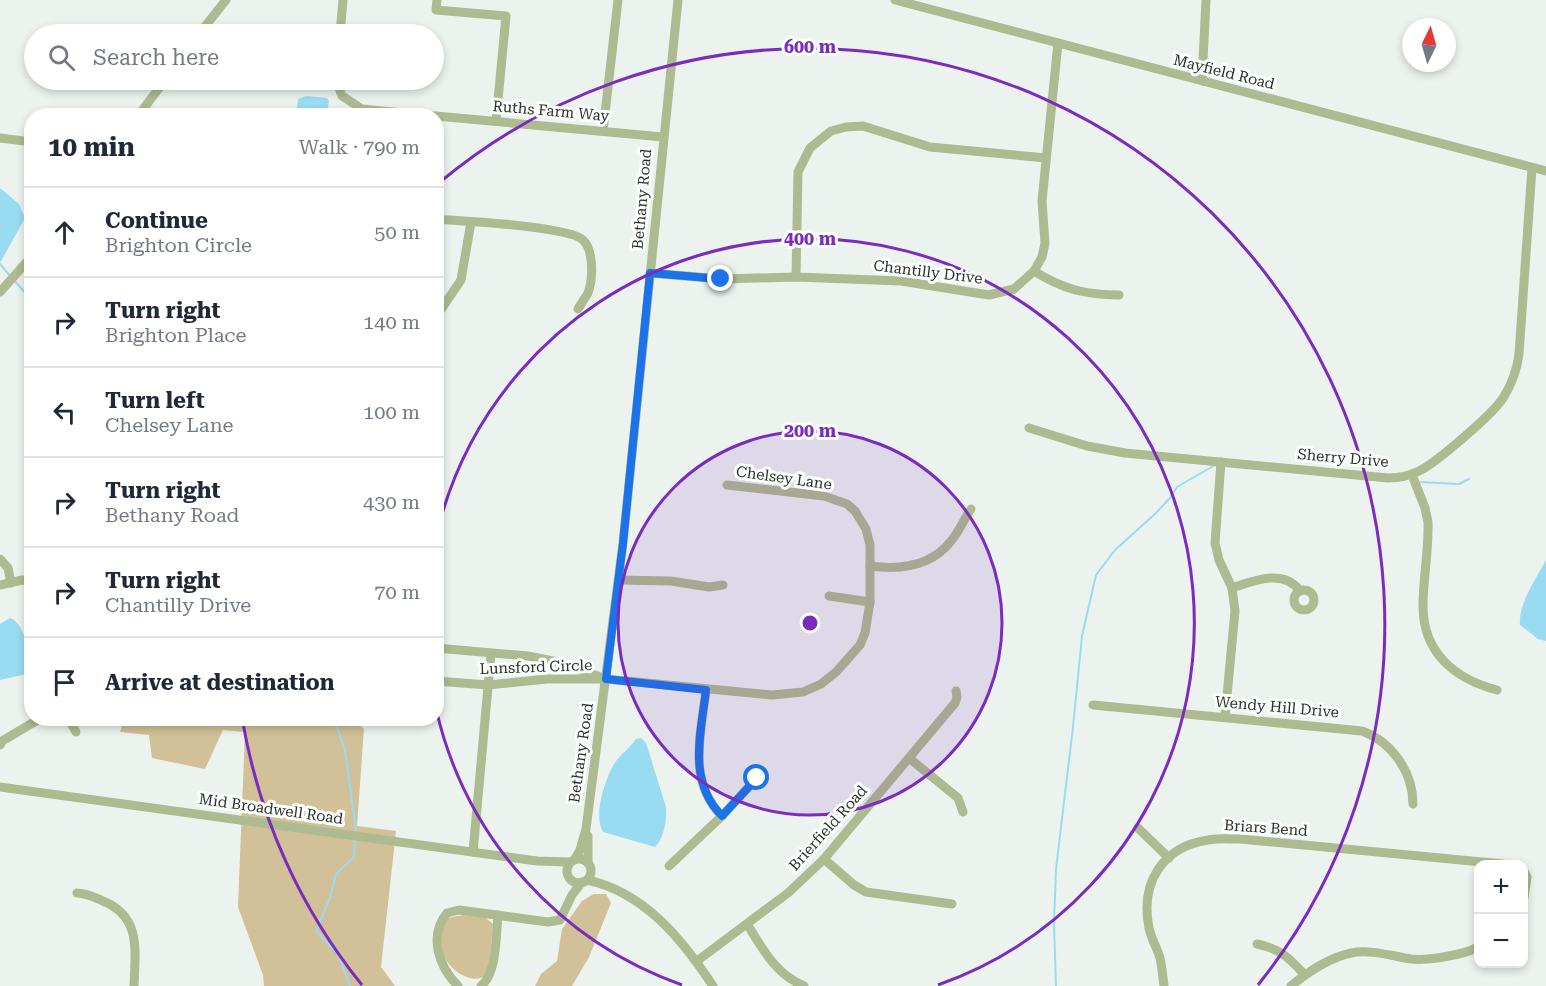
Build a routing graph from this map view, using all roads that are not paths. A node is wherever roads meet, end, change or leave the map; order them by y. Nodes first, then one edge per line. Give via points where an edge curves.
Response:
1 (226, 0) edge
2 (343, 0) edge
3 (437, 0) edge
4 (618, 0) edge
5 (678, 0) edge
6 (895, 0) edge
7 (1206, 0) edge
8 (917, 3) edge
9 (932, 5) edge
10 (207, 24) edge
11 (341, 24) edge
12 (1058, 43) junction
13 (1202, 81) junction
14 (158, 90) edge
15 (340, 90) edge
16 (144, 108) edge
17 (360, 108) edge
18 (444, 117) edge
19 (496, 121) junction
20 (603, 131) junction
21 (663, 137) junction
22 (0, 138) edge
23 (24, 141) edge
24 (1046, 158) junction
25 (1532, 168) junction
26 (1546, 171) edge
27 (444, 220) edge
28 (471, 222) junction
29 (24, 266) edge
30 (1034, 272) junction
31 (650, 273) junction
32 (796, 277) junction
33 (0, 292) edge
34 (1119, 295) dead end
35 (444, 305) edge
36 (578, 309) dead end
37 (1029, 428) dead end
38 (1221, 462) junction
39 (1412, 475) junction
40 (727, 485) dead end
41 (971, 509) dead end
42 (0, 559) edge
43 (870, 566) junction
44 (24, 580) edge
45 (619, 580) junction
46 (11, 583) junction
47 (0, 585) edge
48 (723, 585) dead end
49 (1297, 587) dead end
50 (1232, 588) junction
51 (829, 596) dead end
52 (870, 602) junction
53 (444, 649) edge
54 (491, 654) junction
55 (606, 679) junction
56 (444, 682) edge
57 (488, 685) junction
58 (706, 690) junction
59 (1497, 690) dead end
60 (956, 691) dead end
61 (1093, 705) dead end
62 (1225, 717) junction
63 (27, 726) edge
64 (73, 726) edge
65 (76, 732) dead end
66 (0, 745) edge
67 (909, 758) junction
68 (757, 778) dead end
69 (0, 787) edge
70 (1413, 804) dead end
71 (963, 812) dead end
72 (722, 816) junction
73 (1138, 828) dead end
74 (586, 829) junction
75 (473, 852) junction
76 (1169, 858) junction
77 (824, 859) junction
78 (537, 861) junction
79 (573, 861) junction
80 (1474, 861) edge
81 (669, 866) dead end
82 (589, 867) junction
83 (569, 878) junction
84 (584, 881) junction
85 (614, 888) junction
86 (76, 893) dead end
87 (572, 895) junction
88 (952, 904) dead end
89 (498, 915) junction
90 (747, 924) junction
91 (1257, 944) dead end
92 (1474, 948) edge
93 (697, 961) junction
94 (1305, 975) junction
95 (134, 986) edge
96 (458, 986) edge
97 (481, 986) edge
98 (713, 986) edge
99 (804, 986) edge
100 (1164, 986) edge
101 (1291, 986) edge

1 - 10 street
2 - 11 street
3 - 19 street via 436,10 506,16
4 - 20 street
5 - 21 street, Bethany Road
6 - 8 street, Mayfield Road
7 - 13 street
8 - 9 street, Mayfield Road
9 - 12 street, Mayfield Road
12 - 13 street, Mayfield Road
12 - 24 street
13 - 25 street, Mayfield Road
14 - 16 street
15 - 17 street, Ruths Farm Way via 342,96
18 - 19 street, Ruths Farm Way
19 - 20 street, Ruths Farm Way
20 - 21 street, Ruths Farm Way
21 - 31 street, Bethany Road
22 - 23 street
24 - 30 street via 1042,201 1045,243
24 - 32 street via 930,147 863,126 831,131 810,148 798,172
25 - 26 street, Mayfield Road
25 - 39 street, Sherry Drive via 1519,354 1513,380 1491,413 1430,465
27 - 28 street
28 - 35 street via 461,280
28 - 36 street via 555,231 584,240 592,260 588,291
29 - 33 street
30 - 32 street, Chantilly Drive via 1014,289 989,295 901,281
30 - 34 street via 1073,291
31 - 32 street, Chantilly Drive via 721,279
31 - 45 street, Bethany Road
37 - 38 street, Sherry Drive via 1109,451
38 - 39 street, Sherry Drive via 1388,478
38 - 50 street via 1215,543
39 - 59 street via 1428,522 1423,607 1429,636 1450,669
40 - 43 street, Chelsey Lane via 824,496 847,504 866,529
41 - 43 street via 951,541 925,561 898,568
42 - 46 street via 8,568
43 - 52 street, Chelsey Lane
44 - 46 street
45 - 48 street
45 - 55 street, Bethany Road
46 - 47 street
49 - 50 street via 1268,578
50 - 62 street via 1235,611
51 - 52 street
52 - 58 street, Chelsey Lane via 860,645 821,684 781,695
53 - 54 street, Lunsford Circle
54 - 55 street, Lunsford Circle via 553,661
54 - 57 street
55 - 57 street, Lunsford Circle via 546,679
55 - 58 street, Chelsey Lane
55 - 74 street, Bethany Road
56 - 57 street, Lunsford Circle
57 - 75 street
58 - 72 street via 699,773 713,807
60 - 67 street, Brierfield Road via 955,703
61 - 62 street, Wendy Hill Drive
62 - 70 street, Wendy Hill Drive via 1371,734 1387,745 1405,769 1412,786
63 - 66 street
64 - 65 street
67 - 71 street via 958,798
67 - 77 street, Brierfield Road
68 - 72 street
69 - 75 street, Mid Broadwell Road
72 - 81 street
73 - 76 street
74 - 79 street, Bethany Road
74 - 82 street, Bethany Road
75 - 78 street, Mid Broadwell Road
76 - 80 street, Briars Bend via 1181,848 1208,840 1240,838
76 - 100 street, Briars Bend via 1151,880 1147,903 1149,929 1160,958
77 - 88 street via 866,892
77 - 90 street, Brierfield Road
78 - 79 street, Mid Broadwell Road
78 - 83 street, Mid Broadwell Road via 560,869
79 - 82 street via 583,860
79 - 83 street via 567,868
82 - 84 street
82 - 85 street
83 - 84 street via 576,883
83 - 87 street
84 - 85 street
84 - 87 street
85 - 93 street via 668,927
86 - 95 street via 85,893 117,908 130,925 135,943
87 - 89 street via 560,920
89 - 96 street via 459,910 442,919 437,951
89 - 97 street via 492,967
90 - 93 street, Brierfield Road
90 - 99 street via 779,972
91 - 94 street via 1287,956
92 - 94 street via 1414,960 1353,953 1321,964
93 - 98 street
94 - 101 street

